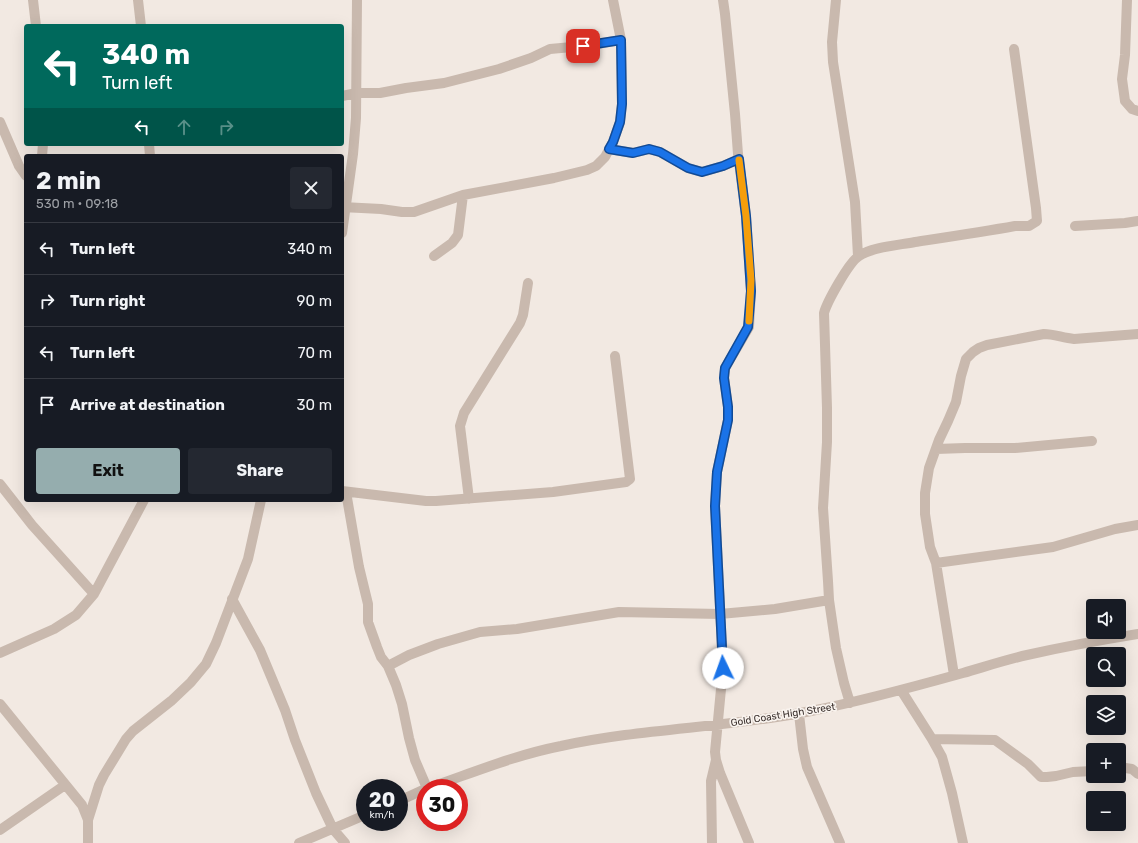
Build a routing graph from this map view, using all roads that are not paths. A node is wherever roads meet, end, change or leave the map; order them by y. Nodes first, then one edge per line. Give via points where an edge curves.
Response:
1 (33, 0) edge
2 (138, 0) edge
3 (357, 0) edge
4 (613, 0) edge
5 (723, 0) edge
6 (836, 0) edge
7 (1126, 0) edge
8 (36, 24) edge
9 (141, 24) edge
10 (621, 40) junction
11 (1014, 48) dead end
12 (357, 93) junction
13 (344, 96) edge
14 (1138, 111) edge
15 (0, 122) edge
16 (609, 149) junction
17 (739, 159) junction
18 (24, 173) edge
19 (463, 195) junction
20 (344, 208) edge
21 (1138, 221) edge
22 (1075, 226) dead end
23 (434, 256) dead end
24 (858, 256) junction
25 (528, 283) dead end
26 (1138, 334) edge
27 (615, 356) dead end
28 (1092, 441) dead end
29 (936, 449) junction
30 (0, 484) edge
31 (344, 492) edge
32 (469, 499) junction
33 (143, 502) edge
34 (261, 502) edge
35 (1138, 525) edge
36 (936, 562) junction
37 (94, 594) junction
38 (232, 599) junction
39 (829, 600) junction
40 (720, 614) junction
41 (1138, 634) edge
42 (0, 653) edge
43 (388, 666) junction
44 (954, 675) junction
45 (901, 690) junction
46 (850, 703) junction
47 (0, 704) edge
48 (799, 714) junction
49 (718, 725) junction
50 (932, 738) junction
51 (716, 760) junction
52 (1126, 768) edge
53 (1086, 771) edge
54 (1138, 774) edge
55 (423, 779) edge
56 (453, 779) edge
57 (65, 785) junction
58 (356, 819) edge
59 (88, 820) junction
60 (333, 828) junction
61 (0, 830) edge
62 (88, 843) edge
63 (299, 843) edge
64 (345, 843) edge
65 (712, 843) edge
66 (749, 843) edge
67 (840, 843) edge
68 (963, 843) edge

1 - 8 street
2 - 9 street
3 - 12 street
4 - 10 street
5 - 17 street
6 - 24 street via 833,62 855,202
7 - 14 street via 1122,79 1125,101 1132,109
10 - 12 street via 550,49 499,69 444,83 380,93
10 - 16 street via 622,104 620,122
11 - 24 street via 1037,221 1029,226 1015,226 891,246
12 - 13 street
12 - 20 street via 353,154
15 - 18 street
16 - 17 street via 633,153 649,149 702,172
16 - 19 street via 596,166 587,170
17 - 40 street via 751,291 748,327 725,368 724,378 728,420 717,472 715,506
19 - 20 street via 414,212
19 - 23 street via 458,235 452,243
21 - 22 street
24 - 39 street via 836,287 824,313 827,442 824,508
25 - 32 street via 520,323 464,413 460,426
26 - 29 street via 1074,339 1044,334 979,348 966,359 956,402
27 - 32 street via 629,481 552,492
28 - 29 street via 1015,448
29 - 36 street via 929,468 925,514 930,547
30 - 37 street via 32,525
31 - 32 street via 426,501
31 - 43 street via 368,604 368,622 381,657
33 - 37 street
34 - 38 street via 248,559
35 - 36 street via 1053,547
36 - 44 street
37 - 42 street via 76,615 54,629
38 - 59 street via 206,664 171,701 126,739 99,785
38 - 60 street via 260,650 316,793
39 - 40 street via 775,609
39 - 46 street via 836,648
40 - 43 street via 619,612 517,629 480,632 438,644
40 - 49 street via 723,668
41 - 44 street, Gold Coast High Street via 1025,655
43 - 55 street via 402,704 415,760
44 - 45 street, Gold Coast High Street
45 - 46 street, Gold Coast High Street
45 - 50 street
46 - 48 street, Gold Coast High Street
47 - 57 street
48 - 49 street, Gold Coast High Street
48 - 67 street via 807,767
49 - 51 street
49 - 56 street, Gold Coast High Street via 561,746 525,754
50 - 53 street via 995,740 1041,777
50 - 68 street via 942,757
51 - 65 street via 711,781
51 - 66 street
52 - 54 street
57 - 59 street via 82,805
57 - 61 street
58 - 60 street
59 - 62 street
60 - 63 street
60 - 64 street

